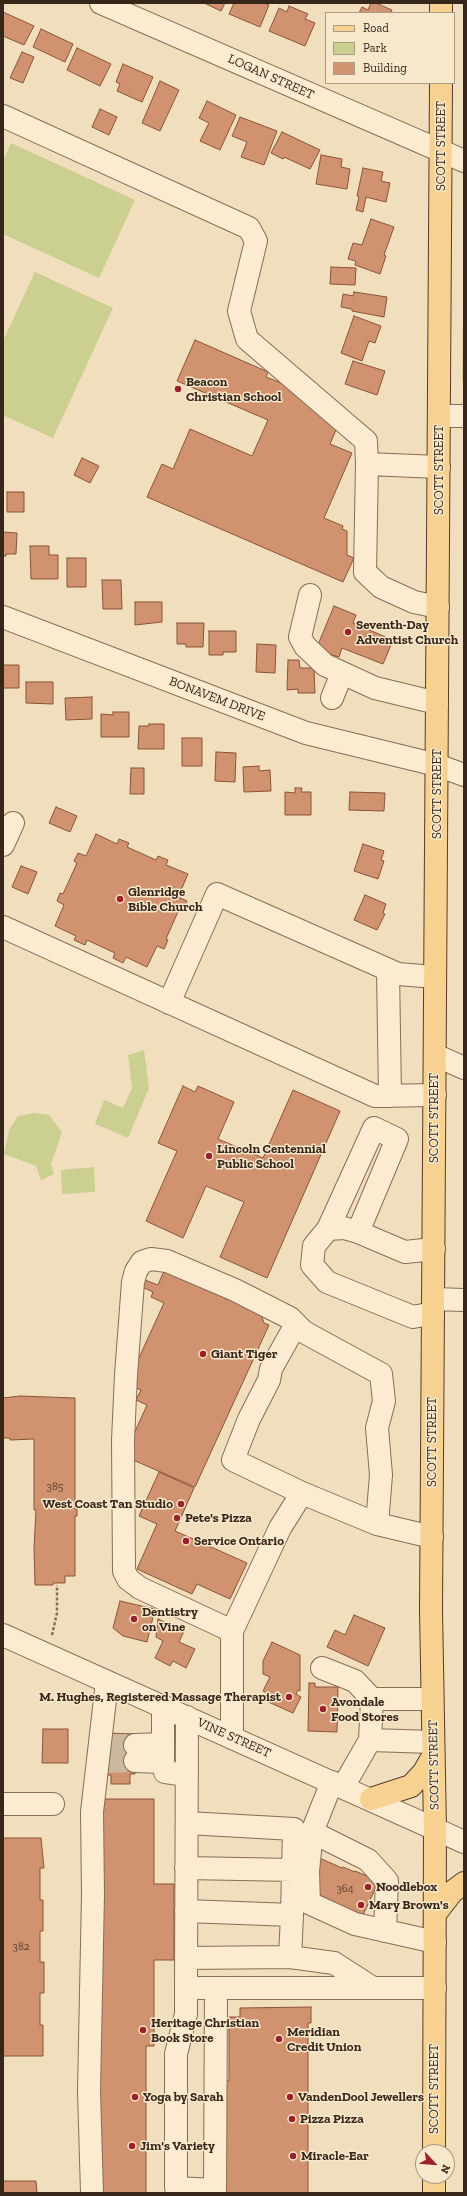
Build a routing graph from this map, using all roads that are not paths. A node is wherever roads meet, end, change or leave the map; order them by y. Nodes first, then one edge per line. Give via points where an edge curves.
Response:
1 (101, 3) edge
2 (441, 84) edge
3 (3, 116) edge
4 (441, 151) junction
5 (464, 161) edge
6 (439, 416) junction
7 (464, 416) edge
8 (367, 464) junction
9 (439, 467) junction
10 (310, 595) dead end
11 (438, 607) junction
12 (3, 617) edge
13 (342, 673) junction
14 (332, 698) dead end
15 (437, 703) junction
16 (437, 765) junction
17 (464, 775) edge
18 (12, 823) dead end
19 (3, 845) edge
20 (3, 928) edge
21 (388, 970) junction
22 (435, 977) junction
23 (169, 1003) junction
24 (435, 1056) junction
25 (464, 1068) edge
26 (435, 1095) junction
27 (390, 1096) junction
28 (328, 1230) junction
29 (358, 1232) junction
30 (434, 1249) junction
31 (464, 1300) edge
32 (433, 1306) junction
33 (296, 1324) junction
34 (302, 1493) junction
35 (377, 1524) junction
36 (432, 1537) junction
37 (232, 1631) junction
38 (3, 1635) edge
39 (322, 1668) dead end
40 (107, 1682) junction
41 (372, 1699) junction
42 (432, 1699) junction
43 (163, 1706) junction
44 (187, 1717) junction
45 (232, 1738) junction
46 (370, 1740) junction
47 (433, 1749) junction
48 (135, 1753) tunnel mouth
49 (163, 1753) junction
50 (187, 1775) junction
51 (338, 1785) junction
52 (371, 1800) junction
53 (3, 1804) edge
54 (53, 1804) dead end
55 (187, 1824) junction
56 (435, 1828) junction
57 (315, 1834) junction
58 (464, 1842) edge
59 (186, 1868) junction
60 (294, 1870) junction
61 (464, 1882) edge
62 (186, 1911) junction
63 (435, 1914) junction
64 (292, 1915) junction
65 (385, 1931) junction
66 (435, 1942) junction
67 (186, 1958) junction
68 (290, 1958) junction
69 (186, 1988) junction
70 (216, 1988) junction
71 (373, 1988) junction
72 (435, 1988) junction
73 (434, 2144) edge
74 (92, 2193) edge

1 - 4 street, LOGAN STREET
2 - 4 main road, SCOTT STREET
3 - 8 street via 248,228 256,241 240,311 247,339 366,442
4 - 5 street, LOGAN STREET
4 - 6 main road, SCOTT STREET
6 - 7 street
6 - 9 main road, SCOTT STREET
8 - 9 street
8 - 11 street via 365,572 381,587 414,602
9 - 11 main road, SCOTT STREET
10 - 13 street via 300,636 305,646 325,664
11 - 15 main road, SCOTT STREET
12 - 16 street, BONAVEM DRIVE via 306,733
13 - 14 street
13 - 15 street via 375,688
15 - 16 main road, SCOTT STREET
16 - 17 street, BONAVEM DRIVE
16 - 22 main road, SCOTT STREET
18 - 19 street
20 - 23 street
21 - 22 street via 398,974
21 - 23 street via 216,894
21 - 27 street
22 - 24 main road, SCOTT STREET
23 - 27 street via 375,1096
24 - 25 street
24 - 26 main road, SCOTT STREET
26 - 27 street
26 - 30 main road, SCOTT STREET
28 - 29 street via 344,1228
28 - 29 street via 374,1128 397,1139
28 - 32 street via 314,1246 312,1265 327,1282 413,1318
29 - 30 street via 405,1252
30 - 32 main road, SCOTT STREET
31 - 32 street
32 - 36 main road, SCOTT STREET
33 - 34 street via 271,1369 269,1380 232,1460
33 - 35 street via 304,1332 381,1374 384,1401 377,1428 381,1475
33 - 37 street via 290,1318 235,1290 167,1261 151,1259 142,1262 136,1271 133,1282 123,1440 124,1571 128,1579 140,1588
34 - 35 street
34 - 37 street via 280,1528
35 - 36 street
36 - 42 main road, SCOTT STREET
37 - 45 street
38 - 40 street, VINE STREET
39 - 41 street via 355,1682
40 - 43 street, VINE STREET
40 - 74 street via 102,1754 92,1812 89,2091
41 - 42 street
41 - 46 street
42 - 47 main road, SCOTT STREET
43 - 44 street, VINE STREET
43 - 49 street
44 - 45 street, VINE STREET
44 - 50 street
45 - 51 street, VINE STREET
46 - 47 street
46 - 51 street
47 - 52 main road via 424,1772 411,1786
47 - 56 main road, SCOTT STREET
48 - 49 street
49 - 50 street via 165,1772
50 - 55 street
51 - 52 street, VINE STREET
51 - 57 street
52 - 56 street, VINE STREET
53 - 54 street
55 - 59 street
55 - 60 street via 294,1829
56 - 58 street, VINE STREET
56 - 63 main road, SCOTT STREET
57 - 65 street via 368,1860 387,1882
57 - 65 street via 308,1871 309,1903 355,1924
59 - 60 street
59 - 62 street
60 - 64 street
61 - 63 main road via 452,1892
62 - 64 street
62 - 67 street
63 - 66 main road, SCOTT STREET
64 - 68 street
65 - 66 street
66 - 72 main road, SCOTT STREET
67 - 68 street
67 - 69 street
68 - 71 street via 334,1963
69 - 70 street
69 - 70 street via 186,2014 176,2054 176,2188 215,2190
70 - 71 street
71 - 72 street
72 - 73 main road, SCOTT STREET

